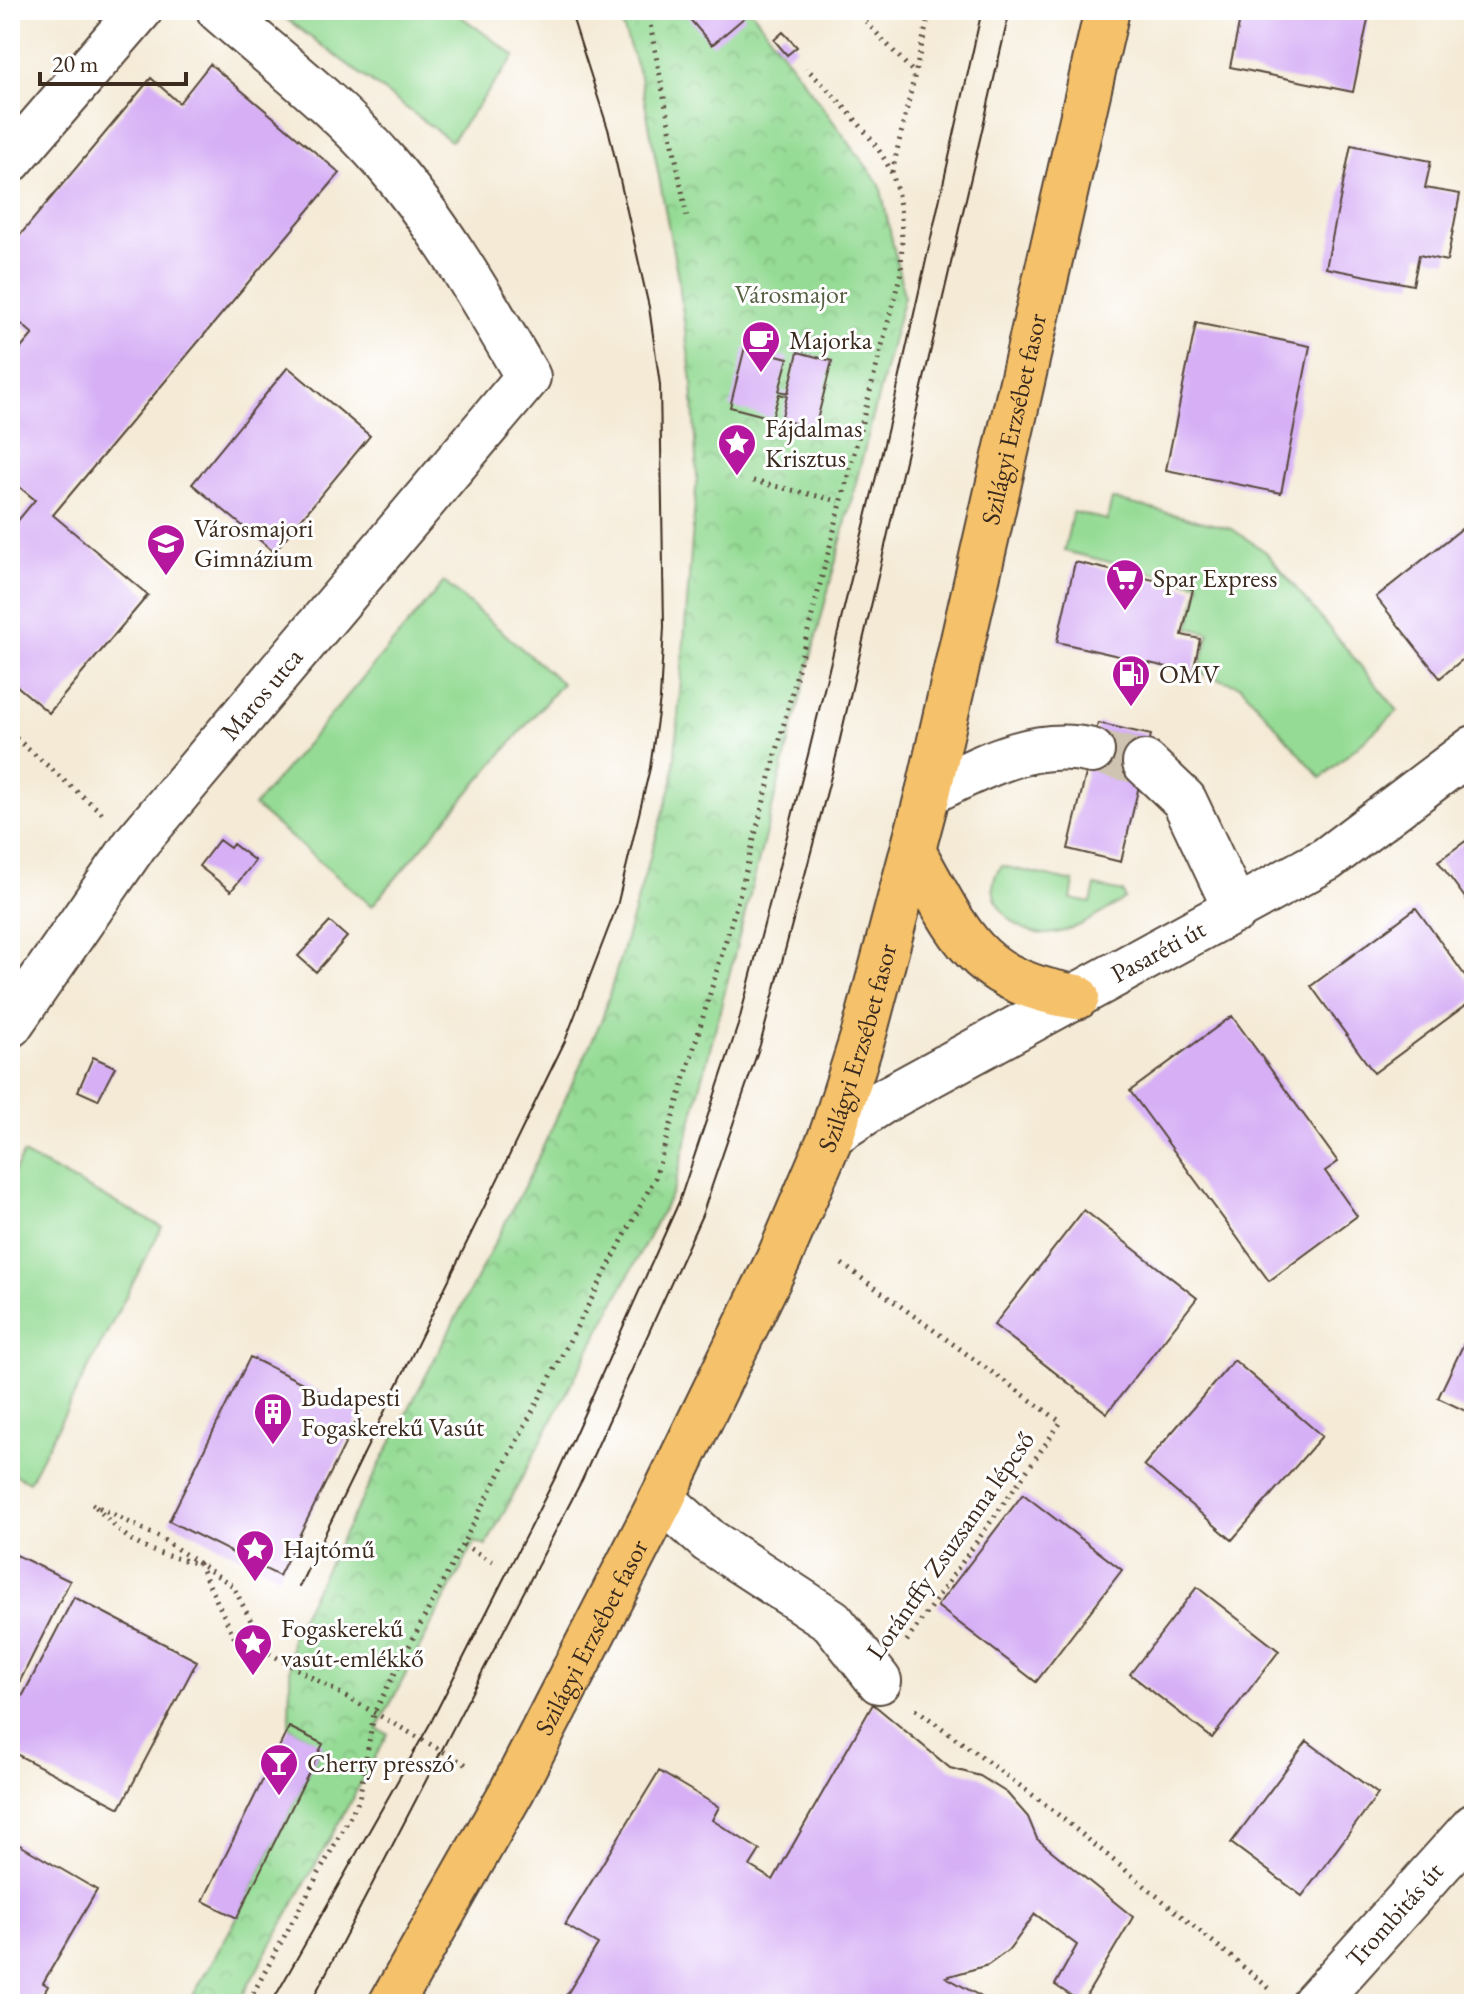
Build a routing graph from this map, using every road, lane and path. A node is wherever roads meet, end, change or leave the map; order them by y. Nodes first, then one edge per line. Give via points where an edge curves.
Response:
1 (140, 10) edge
2 (219, 10) edge
3 (651, 10) edge
4 (855, 10) edge
5 (930, 10) edge
6 (1107, 10) edge
7 (806, 68) dead end
8 (915, 74) junction
9 (10, 161) edge
10 (892, 173) junction
11 (687, 217) dead end
12 (753, 481) dead end
13 (839, 501) junction
14 (10, 733) edge
15 (1474, 748) edge
16 (1092, 751) tunnel mouth
17 (1145, 763) tunnel mouth
18 (928, 793) junction
19 (136, 843) junction
20 (913, 851) junction
21 (1236, 910) junction
22 (1077, 997) junction
23 (10, 1025) edge
24 (832, 1134) junction
25 (842, 1264) dead end
26 (662, 1499) junction
27 (463, 1545) junction
28 (493, 1562) dead end
29 (199, 1564) junction
30 (267, 1652) junction
31 (879, 1681) junction
32 (374, 1713) junction
33 (467, 1765) dead end
34 (1474, 1826) edge
35 (1295, 1999) edge
36 (242, 2004) edge
37 (391, 2004) edge

1 - 9 street
2 - 19 street, Maros utca via 385,162 442,237 528,377
3 - 11 path
4 - 8 path
5 - 8 path
6 - 18 main road, Szilágyi Erzsébet fasor
7 - 10 path via 851,115
8 - 10 path
10 - 13 path via 903,224 901,272
12 - 13 path
13 - 27 path via 740,893 655,1178
14 - 19 path
15 - 21 street, Pasaréti út via 1327,859
16 - 18 street via 1064,744 1005,756
17 - 21 street via 1184,800
18 - 20 main road, Szilágyi Erzsébet fasor
19 - 23 street, Maros utca
20 - 22 main road via 966,943 996,972 1044,992
20 - 24 main road, Szilágyi Erzsébet fasor
21 - 22 street, Pasaréti út
22 - 24 street, Pasaréti út
24 - 26 main road, Szilágyi Erzsébet fasor via 780,1256
25 - 31 path, Lorántffy Zsuzsanna lépcső via 1061,1422
26 - 31 street via 709,1541 832,1621
26 - 37 main road, Szilágyi Erzsébet fasor via 512,1791
27 - 28 path
27 - 32 path
29 - 29 path via 159,1537 92,1504 127,1540
29 - 30 path via 233,1586
29 - 30 path via 238,1645
30 - 32 path
31 - 35 path, Lorántffy Zsuzsanna lépcső
32 - 33 path
32 - 36 path via 359,1800 250,1999
34 - 35 street, Trombitás út

